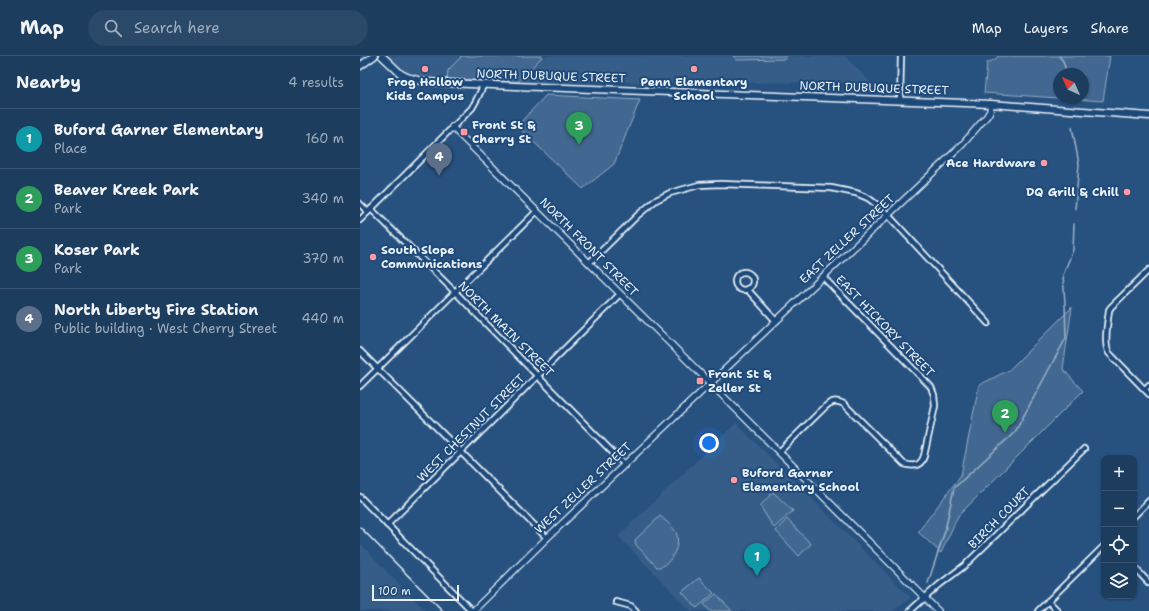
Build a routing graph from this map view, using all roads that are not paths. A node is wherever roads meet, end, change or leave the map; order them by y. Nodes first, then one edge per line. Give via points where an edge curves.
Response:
1 (374, 56) edge
2 (382, 56) edge
3 (901, 56) edge
4 (360, 66) edge
5 (484, 84) junction
6 (900, 100) junction
7 (991, 104) junction
8 (1149, 116) edge
9 (452, 127) junction
10 (360, 204) edge
11 (370, 210) junction
12 (537, 211) junction
13 (888, 215) junction
14 (360, 220) edge
15 (589, 263) junction
16 (1149, 270) edge
17 (823, 277) junction
18 (747, 289) dead end
19 (455, 292) junction
20 (620, 294) junction
21 (776, 321) junction
22 (988, 323) dead end
23 (360, 351) edge
24 (378, 369) junction
25 (538, 376) junction
26 (710, 383) junction
27 (1149, 385) edge
28 (360, 386) edge
29 (1145, 389) junction
30 (1149, 394) edge
31 (1084, 449) dead end
32 (461, 452) junction
33 (779, 452) junction
34 (625, 464) junction
35 (360, 497) edge
36 (1149, 502) edge
37 (1137, 513) edge
38 (387, 525) junction
39 (547, 538) junction
40 (1101, 549) edge
41 (1137, 570) edge
42 (1149, 582) edge
43 (924, 598) junction
44 (1048, 601) junction
45 (616, 602) dead end
46 (472, 611) edge
47 (636, 611) edge
48 (910, 611) edge
49 (938, 611) edge
50 (1038, 611) edge
51 (1058, 611) edge

1 - 4 main road
2 - 5 main road, NORTH DUBUQUE STREET via 397,71 425,82
3 - 6 street
5 - 6 main road, NORTH DUBUQUE STREET
5 - 9 street via 472,108
6 - 7 main road, NORTH DUBUQUE STREET
7 - 8 main road, NORTH DUBUQUE STREET
7 - 13 street, EAST ZELLER STREET via 987,116 962,145
9 - 11 street
9 - 12 street, NORTH FRONT STREET
10 - 11 street, NORTH MAIN STREET
11 - 14 street
11 - 19 street, NORTH MAIN STREET
12 - 15 street, NORTH FRONT STREET
12 - 19 street
13 - 15 street via 868,198 847,190 699,185 656,200
13 - 17 street, EAST ZELLER STREET
13 - 22 street
15 - 20 street, NORTH FRONT STREET
16 - 29 street via 1109,310 1106,343 1109,353
17 - 21 street, EAST ZELLER STREET
17 - 33 street, EAST HICKORY STREET via 931,387 935,406 923,460 915,466 904,464 844,404 834,401
18 - 21 street
19 - 24 street
19 - 25 street, NORTH MAIN STREET
20 - 25 street, WEST CHESTNUT STREET
20 - 26 street, NORTH FRONT STREET
21 - 26 street, EAST ZELLER STREET
23 - 24 street
24 - 28 street
24 - 32 street
25 - 32 street, WEST CHESTNUT STREET
25 - 34 street, NORTH MAIN STREET
26 - 33 street, NORTH FRONT STREET
26 - 34 street, WEST ZELLER STREET
27 - 29 street
29 - 30 street
31 - 43 street, BIRCH COURT via 964,566
32 - 38 street, WEST CHESTNUT STREET
32 - 39 street
33 - 43 street, NORTH FRONT STREET
34 - 39 street, WEST ZELLER STREET
35 - 38 street
36 - 37 street
38 - 46 street
39 - 46 street, WEST ZELLER STREET
40 - 44 street
41 - 42 street
43 - 48 street, BIRCH COURT
43 - 49 street, NORTH FRONT STREET
44 - 50 street
44 - 51 street
45 - 47 street via 631,606

